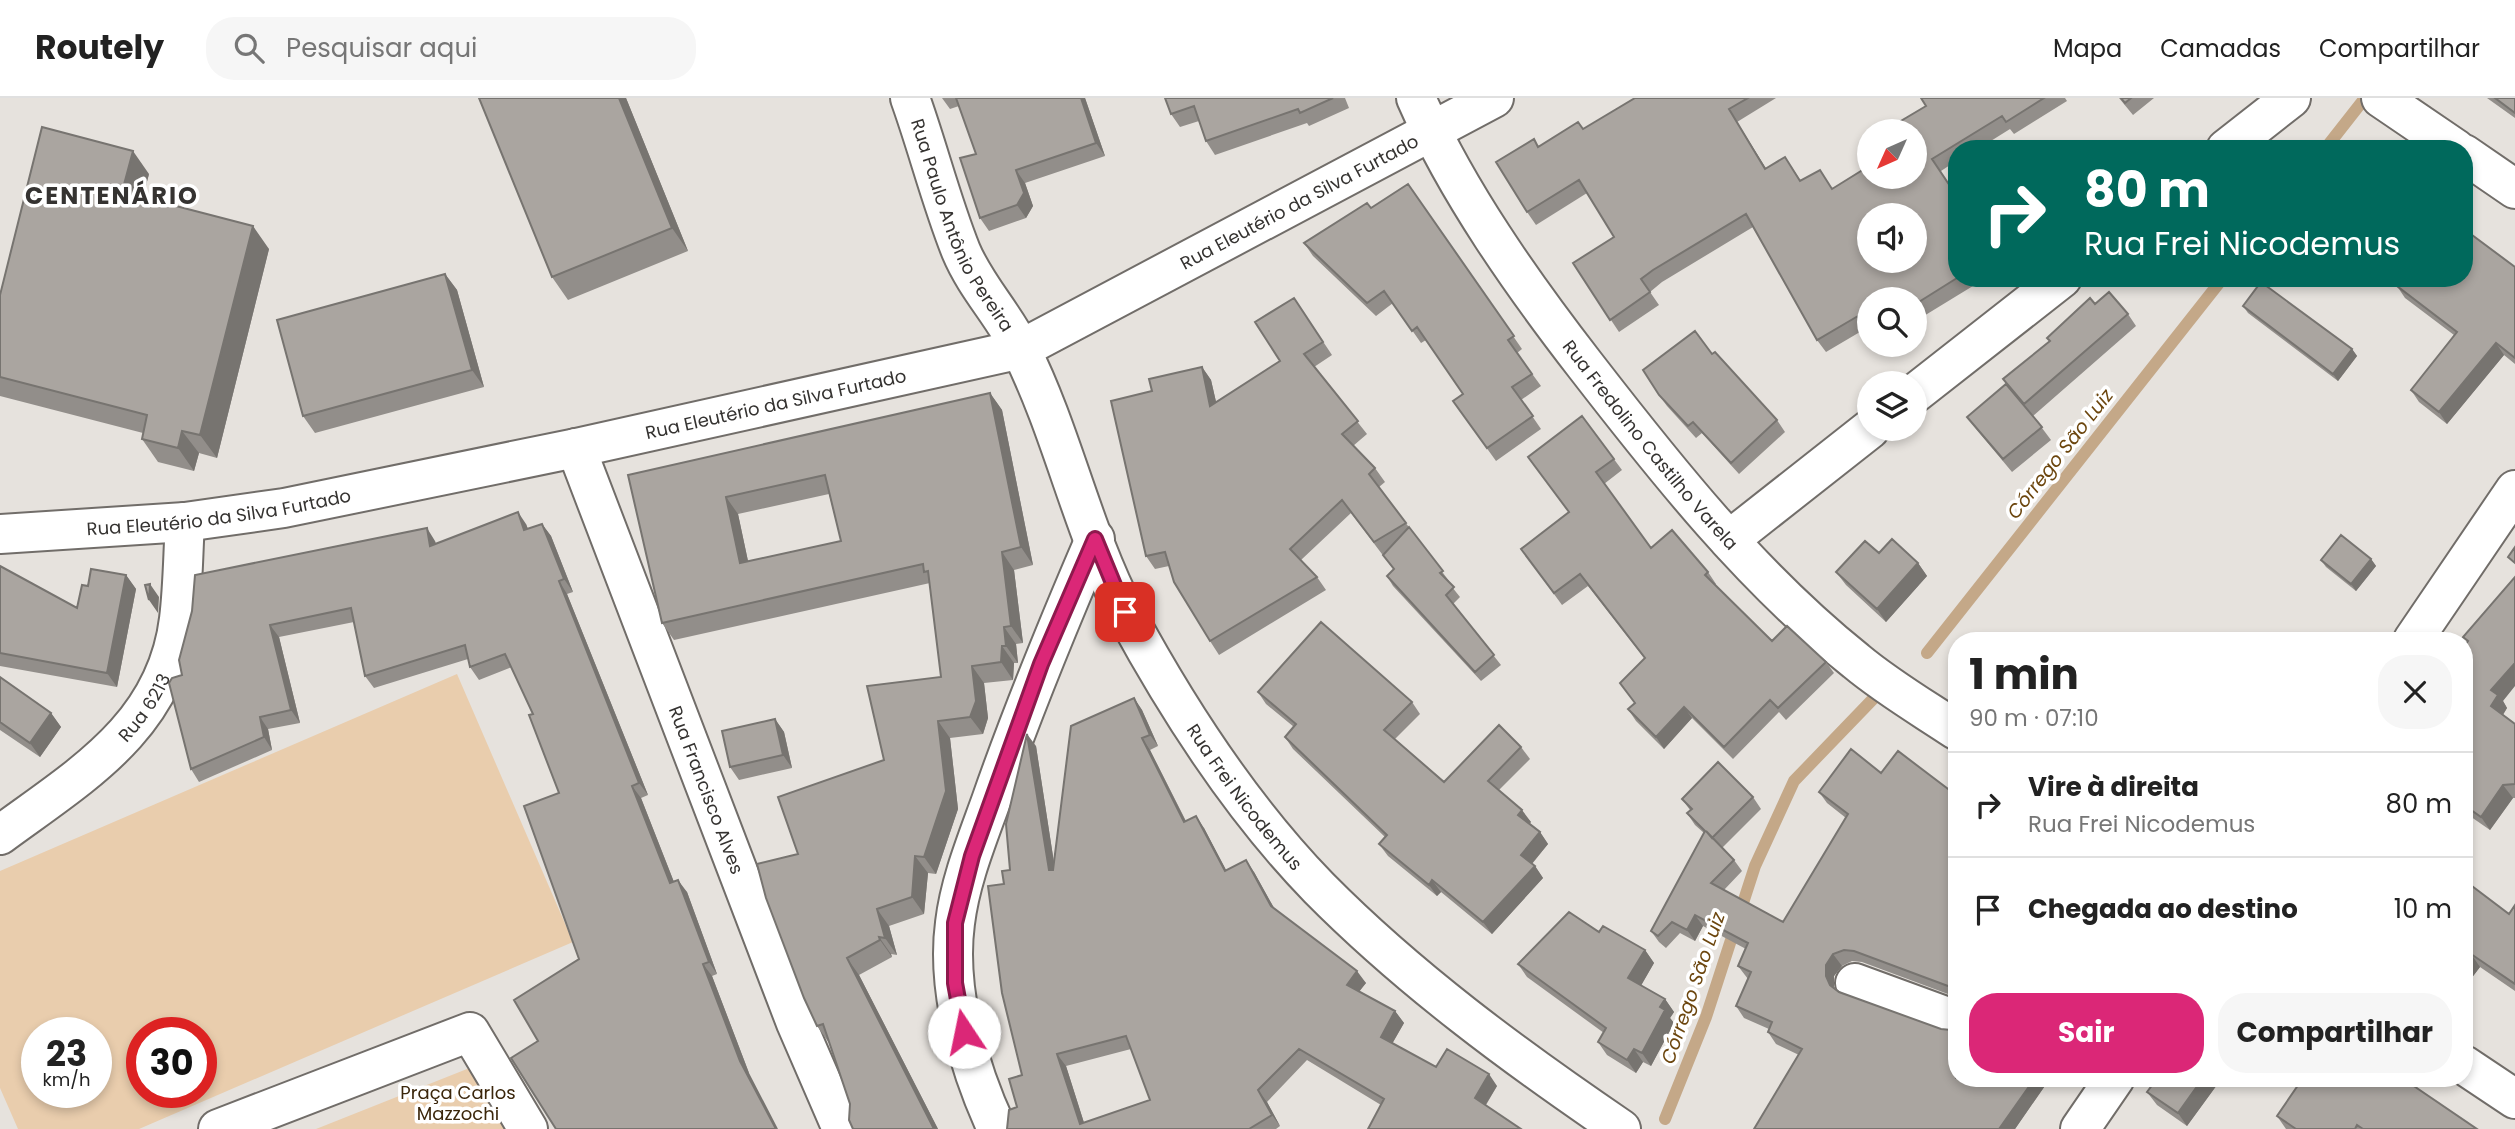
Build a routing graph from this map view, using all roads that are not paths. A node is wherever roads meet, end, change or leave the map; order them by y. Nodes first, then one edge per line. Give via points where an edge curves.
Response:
1 (910, 98) edge
2 (1494, 98) edge
3 (2291, 98) edge
4 (2390, 104) edge
5 (1424, 115) edge
6 (2237, 140) edge
7 (2443, 140) edge
8 (2473, 160) edge
9 (2515, 189) edge
10 (2051, 287) edge
11 (1021, 349) junction
12 (1927, 384) edge
13 (1857, 439) edge
14 (576, 448) junction
15 (2515, 490) edge
16 (185, 522) junction
17 (0, 534) edge
18 (1095, 539) junction
19 (1729, 540) junction
20 (2418, 632) edge
21 (1948, 725) edge
22 (0, 835) edge
23 (1855, 983) dead end
24 (1948, 1017) edge
25 (2473, 1071) edge
26 (2098, 1087) edge
27 (2515, 1100) edge
28 (263, 1121) edge
29 (218, 1129) edge
30 (528, 1129) edge
31 (842, 1129) edge
32 (997, 1129) edge
33 (1621, 1129) edge
34 (2080, 1129) edge

1 - 11 street, Rua Paulo Antônio Pereira via 962,252
2 - 5 street, Rua Eleutério da Silva Furtado
3 - 6 street
4 - 7 street
5 - 11 street, Rua Eleutério da Silva Furtado
5 - 19 street, Rua Fredolino Castilho Varela via 1527,289 1618,408
8 - 9 street
10 - 12 street
11 - 14 street, Rua Eleutério da Silva Furtado
11 - 18 street, Rua Frei Nicodemus
13 - 19 street
14 - 16 street, Rua Eleutério da Silva Furtado via 284,508
14 - 31 street, Rua Francisco Alves via 791,1010
15 - 20 street
16 - 17 street, Rua Eleutério da Silva Furtado
16 - 22 street, Rua 6213 via 179,620 170,660 153,699 130,732 101,761
18 - 32 street via 1013,738 972,856 955,923 955,983 964,1032
18 - 33 street, Rua Frei Nicodemus via 1125,612 1189,718 1252,810 1317,886 1383,949
19 - 21 street, Rua Fredolino Castilho Varela via 1784,598 1857,662
23 - 24 street
25 - 27 street
26 - 34 street
28 - 29 street
28 - 30 street via 470,1032

